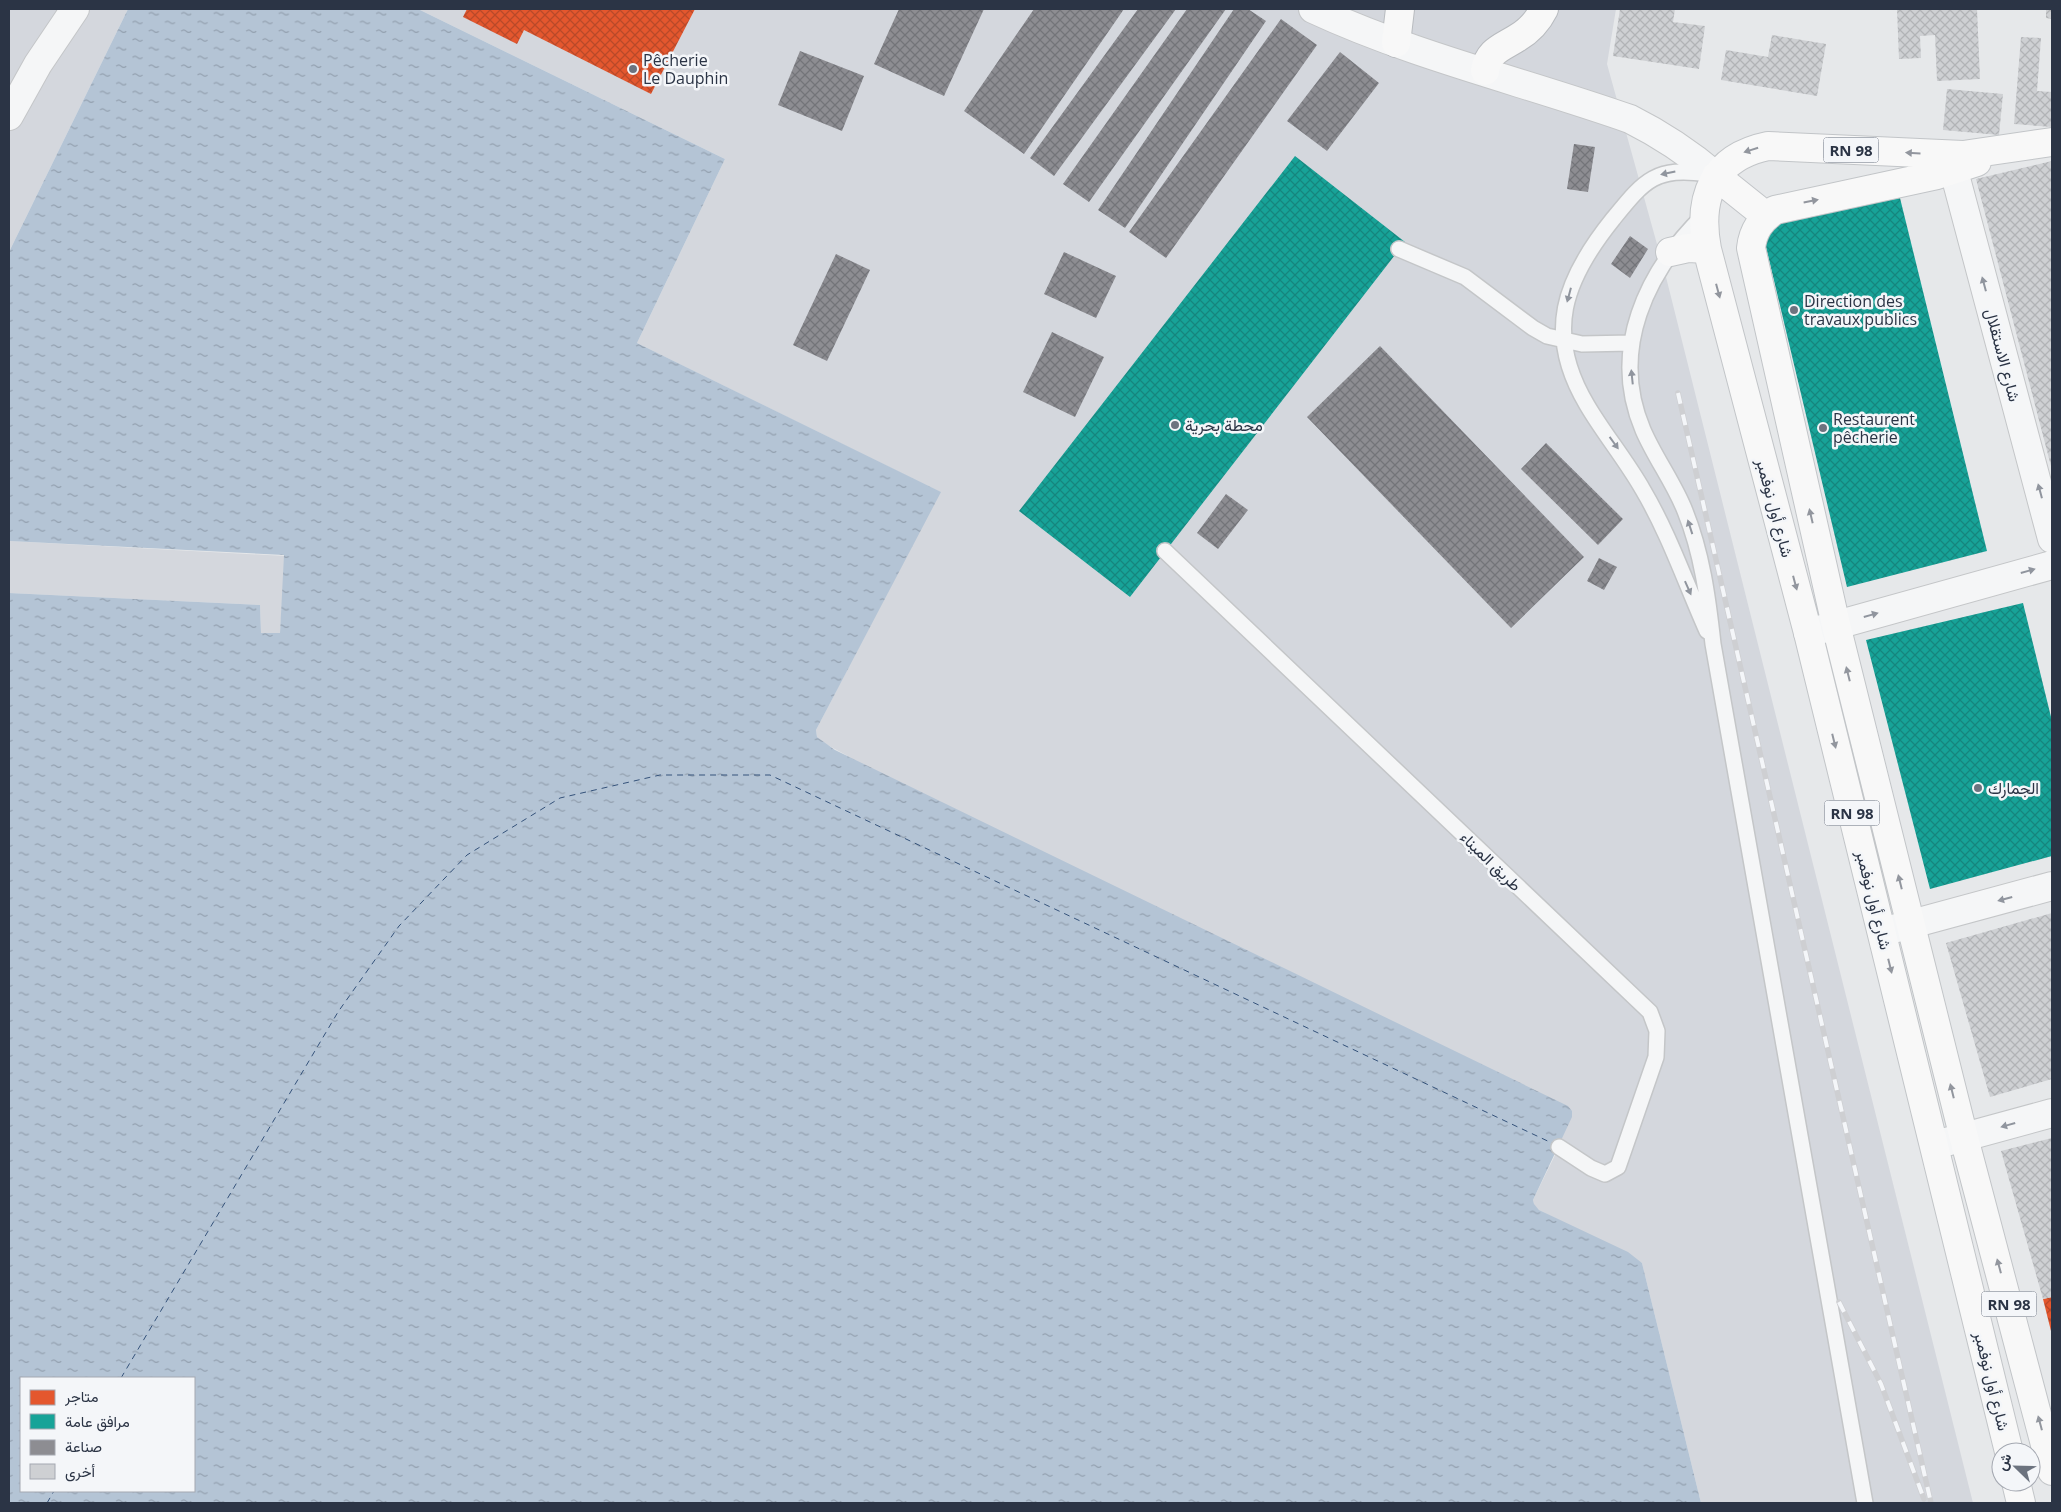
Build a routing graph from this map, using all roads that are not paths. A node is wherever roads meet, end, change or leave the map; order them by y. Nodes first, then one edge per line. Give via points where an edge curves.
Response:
1 (75, 9) edge
2 (1313, 9) edge
3 (1400, 9) edge
4 (1544, 9) edge
5 (1396, 43) junction
6 (1484, 71) junction
7 (9, 116) edge
8 (2052, 142) edge
9 (1953, 163) junction
10 (1716, 176) junction
11 (1704, 216) junction
12 (1766, 216) junction
13 (1399, 249) dead end
14 (1707, 249) junction
15 (1670, 252) junction
16 (1563, 341) junction
17 (1631, 343) junction
18 (2052, 538) edge
19 (1165, 552) dead end
20 (2052, 564) edge
21 (1836, 625) junction
22 (1808, 633) junction
23 (1712, 644) junction
24 (2052, 886) edge
25 (1910, 925) junction
26 (1882, 932) junction
27 (2052, 1113) edge
28 (1964, 1138) junction
29 (1935, 1145) junction
30 (1559, 1147) dead end
31 (2007, 1442) edge
32 (2052, 1471) edge
33 (1865, 1503) edge

1 - 7 street via 38,64
2 - 5 street
3 - 5 main road
4 - 6 main road via 1530,29 1495,50
5 - 6 street
6 - 10 street via 1630,119 1661,134
8 - 9 main road, RN 98
9 -> 10 main road, RN 98 via 1768,146 1748,150 1730,160
12 -> 9 main road, RN 98 via 1787,206
18 -> 9 street, شارع الاستقلال
10 - 11 main road, شارع أول نوفمبر / RN 98 via 1706,199
10 - 12 main road
10 -> 16 lane via 1672,172 1638,188 1589,248 1576,271 1568,296
11 - 14 main road, شارع أول نوفمبر / RN 98
11 - 15 lane
21 -> 12 main road, شارع أول نوفمبر / RN 98 via 1752,260 1752,236
13 - 16 lane via 1464,276 1533,328
14 - 15 main road via 1688,248
14 -> 22 main road, شارع أول نوفمبر / RN 98
15 - 17 lane via 1645,295
16 - 17 lane
16 -> 23 lane via 1578,389 1645,492
23 -> 17 lane via 1699,553 1688,518 1643,430 1635,404
19 - 30 lane, طريق الميناء via 1650,1012 1658,1031 1656,1057 1618,1167 1606,1174
21 -> 20 street
21 - 22 street
25 -> 21 main road, شارع أول نوفمبر / RN 98
22 -> 26 main road, شارع أول نوفمبر / RN 98
23 - 33 lane
24 -> 25 street
25 - 26 street
28 -> 25 main road, شارع أول نوفمبر / RN 98
26 -> 29 main road, شارع أول نوفمبر / RN 98
27 -> 28 street
28 - 29 street
32 -> 28 main road, شارع أول نوفمبر / RN 98
29 - 31 main road, شارع أول نوفمبر / RN 98

